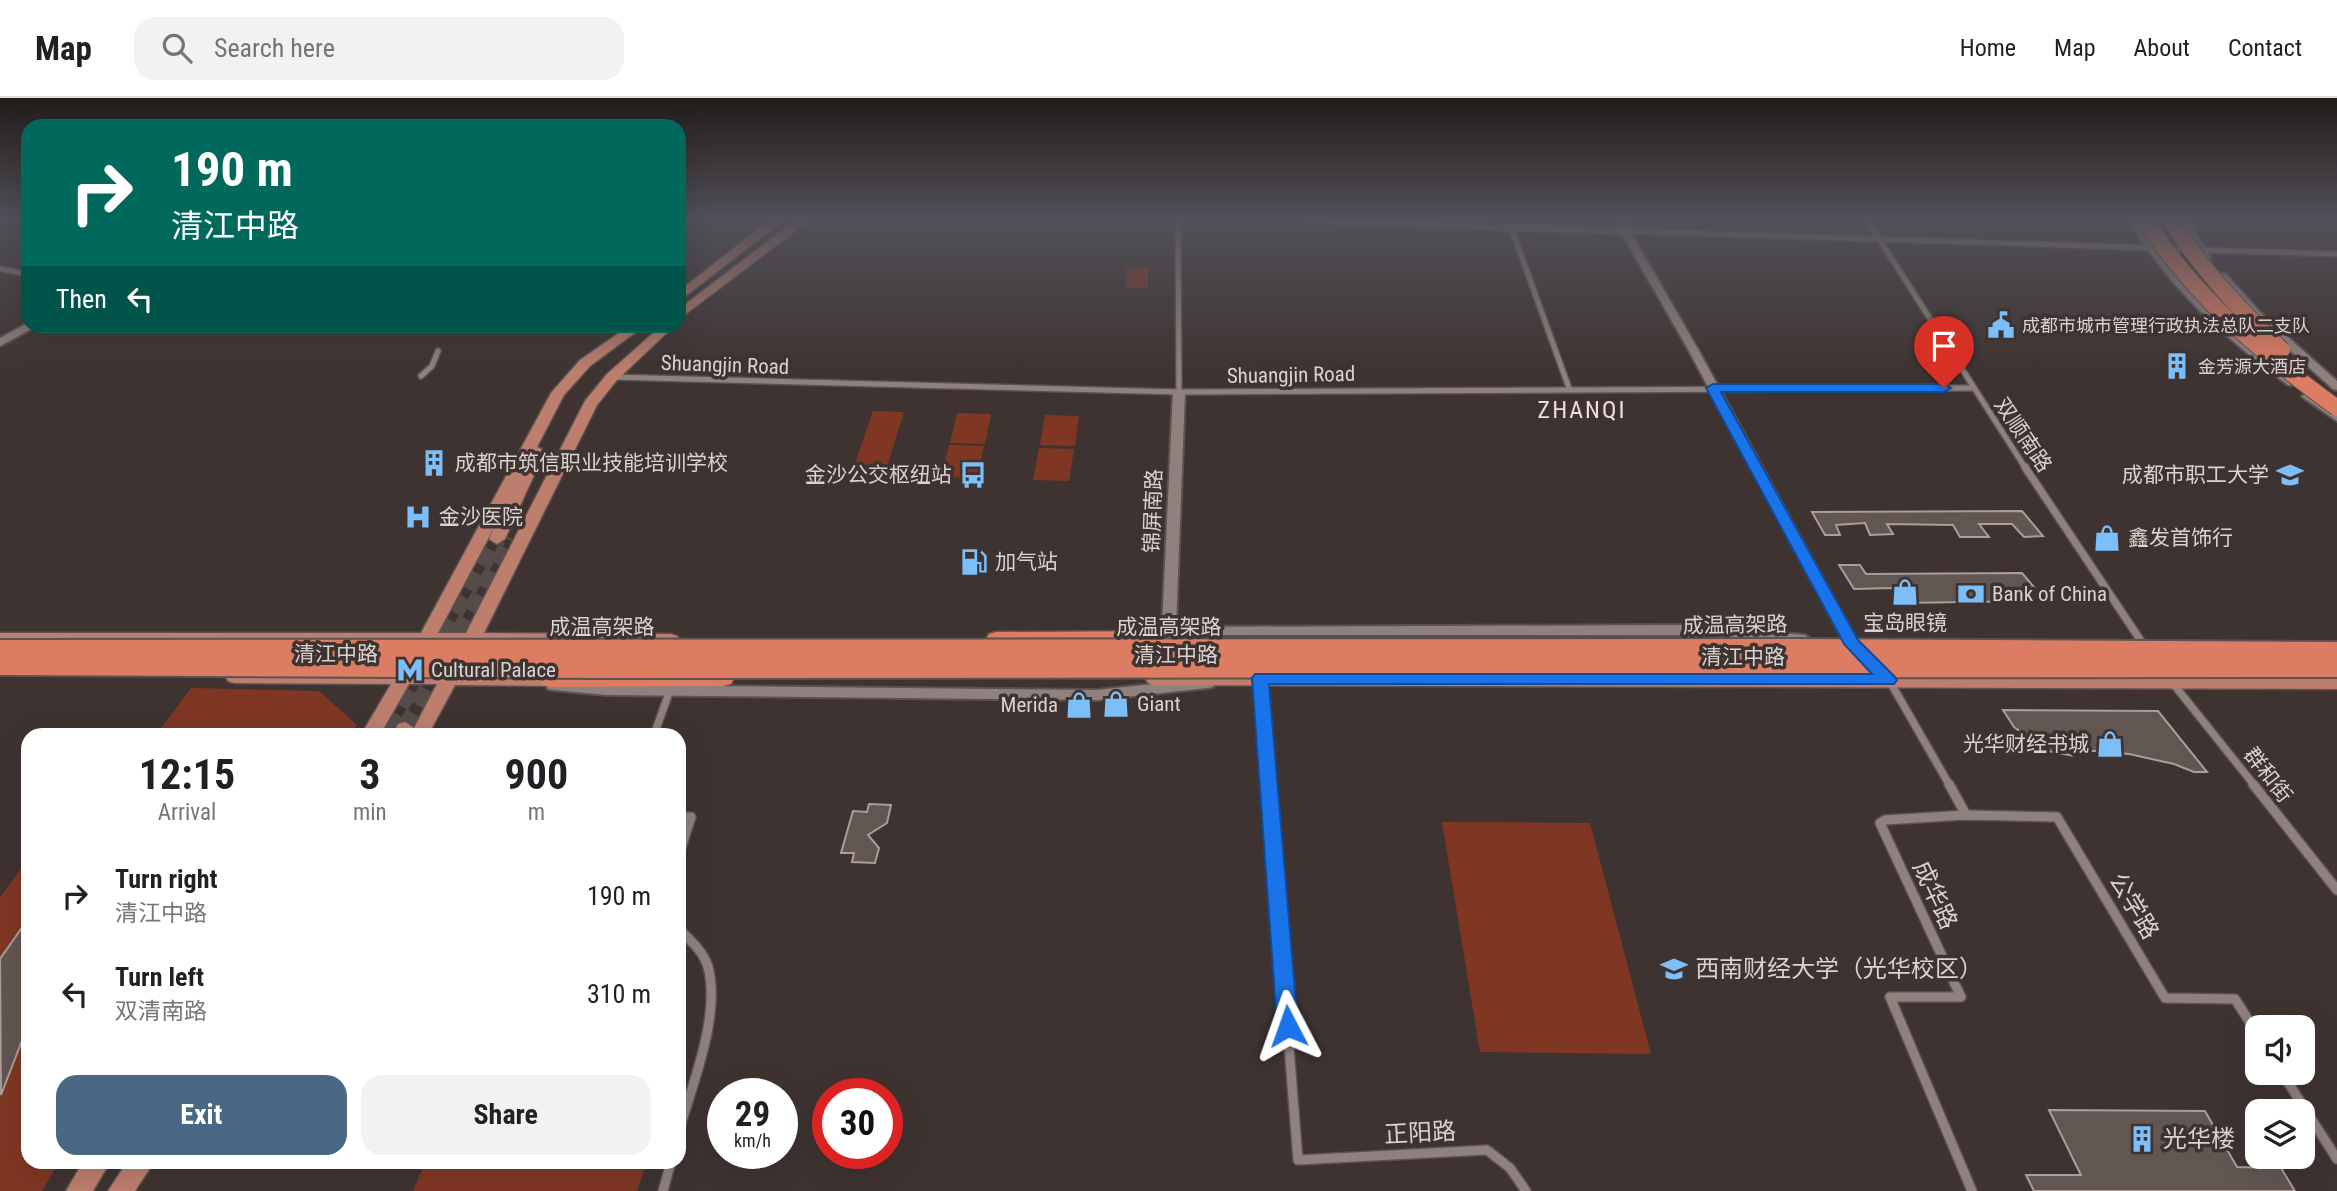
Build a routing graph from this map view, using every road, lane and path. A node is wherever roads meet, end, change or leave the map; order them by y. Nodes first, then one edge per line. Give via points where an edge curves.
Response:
1 (712, 271) edge
2 (737, 271) edge
3 (1178, 271) edge
4 (1527, 271) edge
5 (1649, 271) edge
6 (1897, 271) edge
7 (2166, 271) edge
8 (2180, 271) edge
9 (2209, 271) edge
10 (2218, 271) edge
11 (686, 292) edge
12 (686, 310) edge
13 (21, 331) edge
14 (627, 333) edge
15 (637, 333) edge
16 (655, 333) edge
17 (658, 333) edge
18 (0, 343) edge
19 (438, 351) dead end
20 (421, 376) dead end
21 (611, 377) junction
22 (2337, 387) edge
23 (1569, 388) junction
24 (1713, 388) junction
25 (1972, 388) junction
26 (1179, 392) junction
27 (2337, 396) edge
28 (2337, 408) edge
29 (2337, 418) edge
30 (1165, 635) junction
31 (0, 638) edge
32 (428, 638) junction
33 (472, 638) junction
34 (996, 639) junction
35 (1852, 644) junction
36 (2145, 646) junction
37 (1795, 649) junction
38 (0, 650) edge
39 (177, 650) junction
40 (2337, 650) edge
41 (2118, 667) junction
42 (2337, 667) edge
43 (4, 671) edge
44 (1259, 675) junction
45 (404, 678) junction
46 (450, 678) junction
47 (479, 679) junction
48 (550, 679) junction
49 (1889, 680) junction
50 (2337, 680) edge
51 (2171, 681) junction
52 (670, 690) junction
53 (396, 728) edge
54 (400, 728) edge
55 (656, 728) edge
56 (1966, 815) junction
57 (686, 817) edge
58 (686, 832) edge
59 (2337, 890) edge
60 (686, 936) edge
61 (2245, 1015) edge
62 (2290, 1085) edge
63 (686, 1103) edge
64 (2337, 1159) edge
65 (81, 1169) edge
66 (93, 1169) edge
67 (124, 1169) edge
68 (137, 1169) edge
69 (669, 1169) edge
70 (69, 1191) edge
71 (78, 1191) edge
72 (111, 1191) edge
73 (120, 1191) edge
74 (663, 1191) edge
75 (1526, 1191) edge
76 (1972, 1191) edge

1 - 11 main road
2 - 12 main road
3 - 26 street
4 - 23 street
5 - 24 street
6 - 25 street, 双顺南路
7 - 29 street via 2256,356
8 - 28 highway, bridge via 2263,351
9 - 27 highway, bridge via 2290,358
10 - 22 street via 2257,315
13 - 18 street
14 - 32 main road via 585,363 558,393
15 - 16 main road via 596,365 571,393 544,437 505,539 582,397 631,348
17 - 21 main road
19 - 20 street
21 - 26 street, Shuangjin Road
21 - 33 main road via 580,420
23 - 24 street, Shuangjin Road
23 - 26 street, Shuangjin Road
24 - 25 street, Shuangjin Road
24 - 35 street
25 - 36 street, 双顺南路
26 - 30 street, 锦屏南路
30 - 34 highway
30 - 35 street, 清江中路 via 1683,630
30 - 37 highway, bridge via 1593,639
31 - 32 main road, 清江中路
31 - 39 highway, bridge via 92,640
32 - 33 main road, 清江中路
32 - 45 main road
33 - 34 main road, 清江中路
33 - 46 main road
34 - 35 main road, 清江中路 via 1171,645
35 - 36 main road, 清江中路
35 - 49 street
36 - 40 main road, 清江中路
37 - 39 highway, 成温高架路, bridge
37 - 40 highway, 成温高架路, bridge
38 - 39 highway, 成温高架路, bridge
41 - 42 highway, 成温高架路, bridge
41 - 44 highway, 成温高架路, bridge
41 - 50 highway, bridge via 2204,679
43 - 44 highway, 成温高架路, bridge
43 - 45 main road, 清江中路
44 - 48 main road, 清江中路
44 - 48 highway, bridge via 1081,680
44 - 49 main road, 清江中路
44 - 52 street via 1097,695
44 - 75 street, 正阳路 via 1298,1160 1487,1150 1505,1161
45 - 46 main road, 清江中路
45 - 53 main road
46 - 47 main road, 清江中路
46 - 54 main road
47 - 48 main road, 清江中路
47 - 52 street via 607,690
49 - 51 main road, 清江中路
49 - 56 street
50 - 51 main road, 清江中路
51 - 59 street, 群和街
52 - 55 street
56 - 61 street, 公学路 via 2057,817 2165,999 2235,999
56 - 76 street, 成华路 via 1880,823 1961,998 1890,997
57 - 58 street via 691,817
60 - 63 street via 708,967 712,998
62 - 64 street
65 - 70 main road
66 - 71 main road
67 - 72 main road
68 - 73 main road
69 - 74 street

